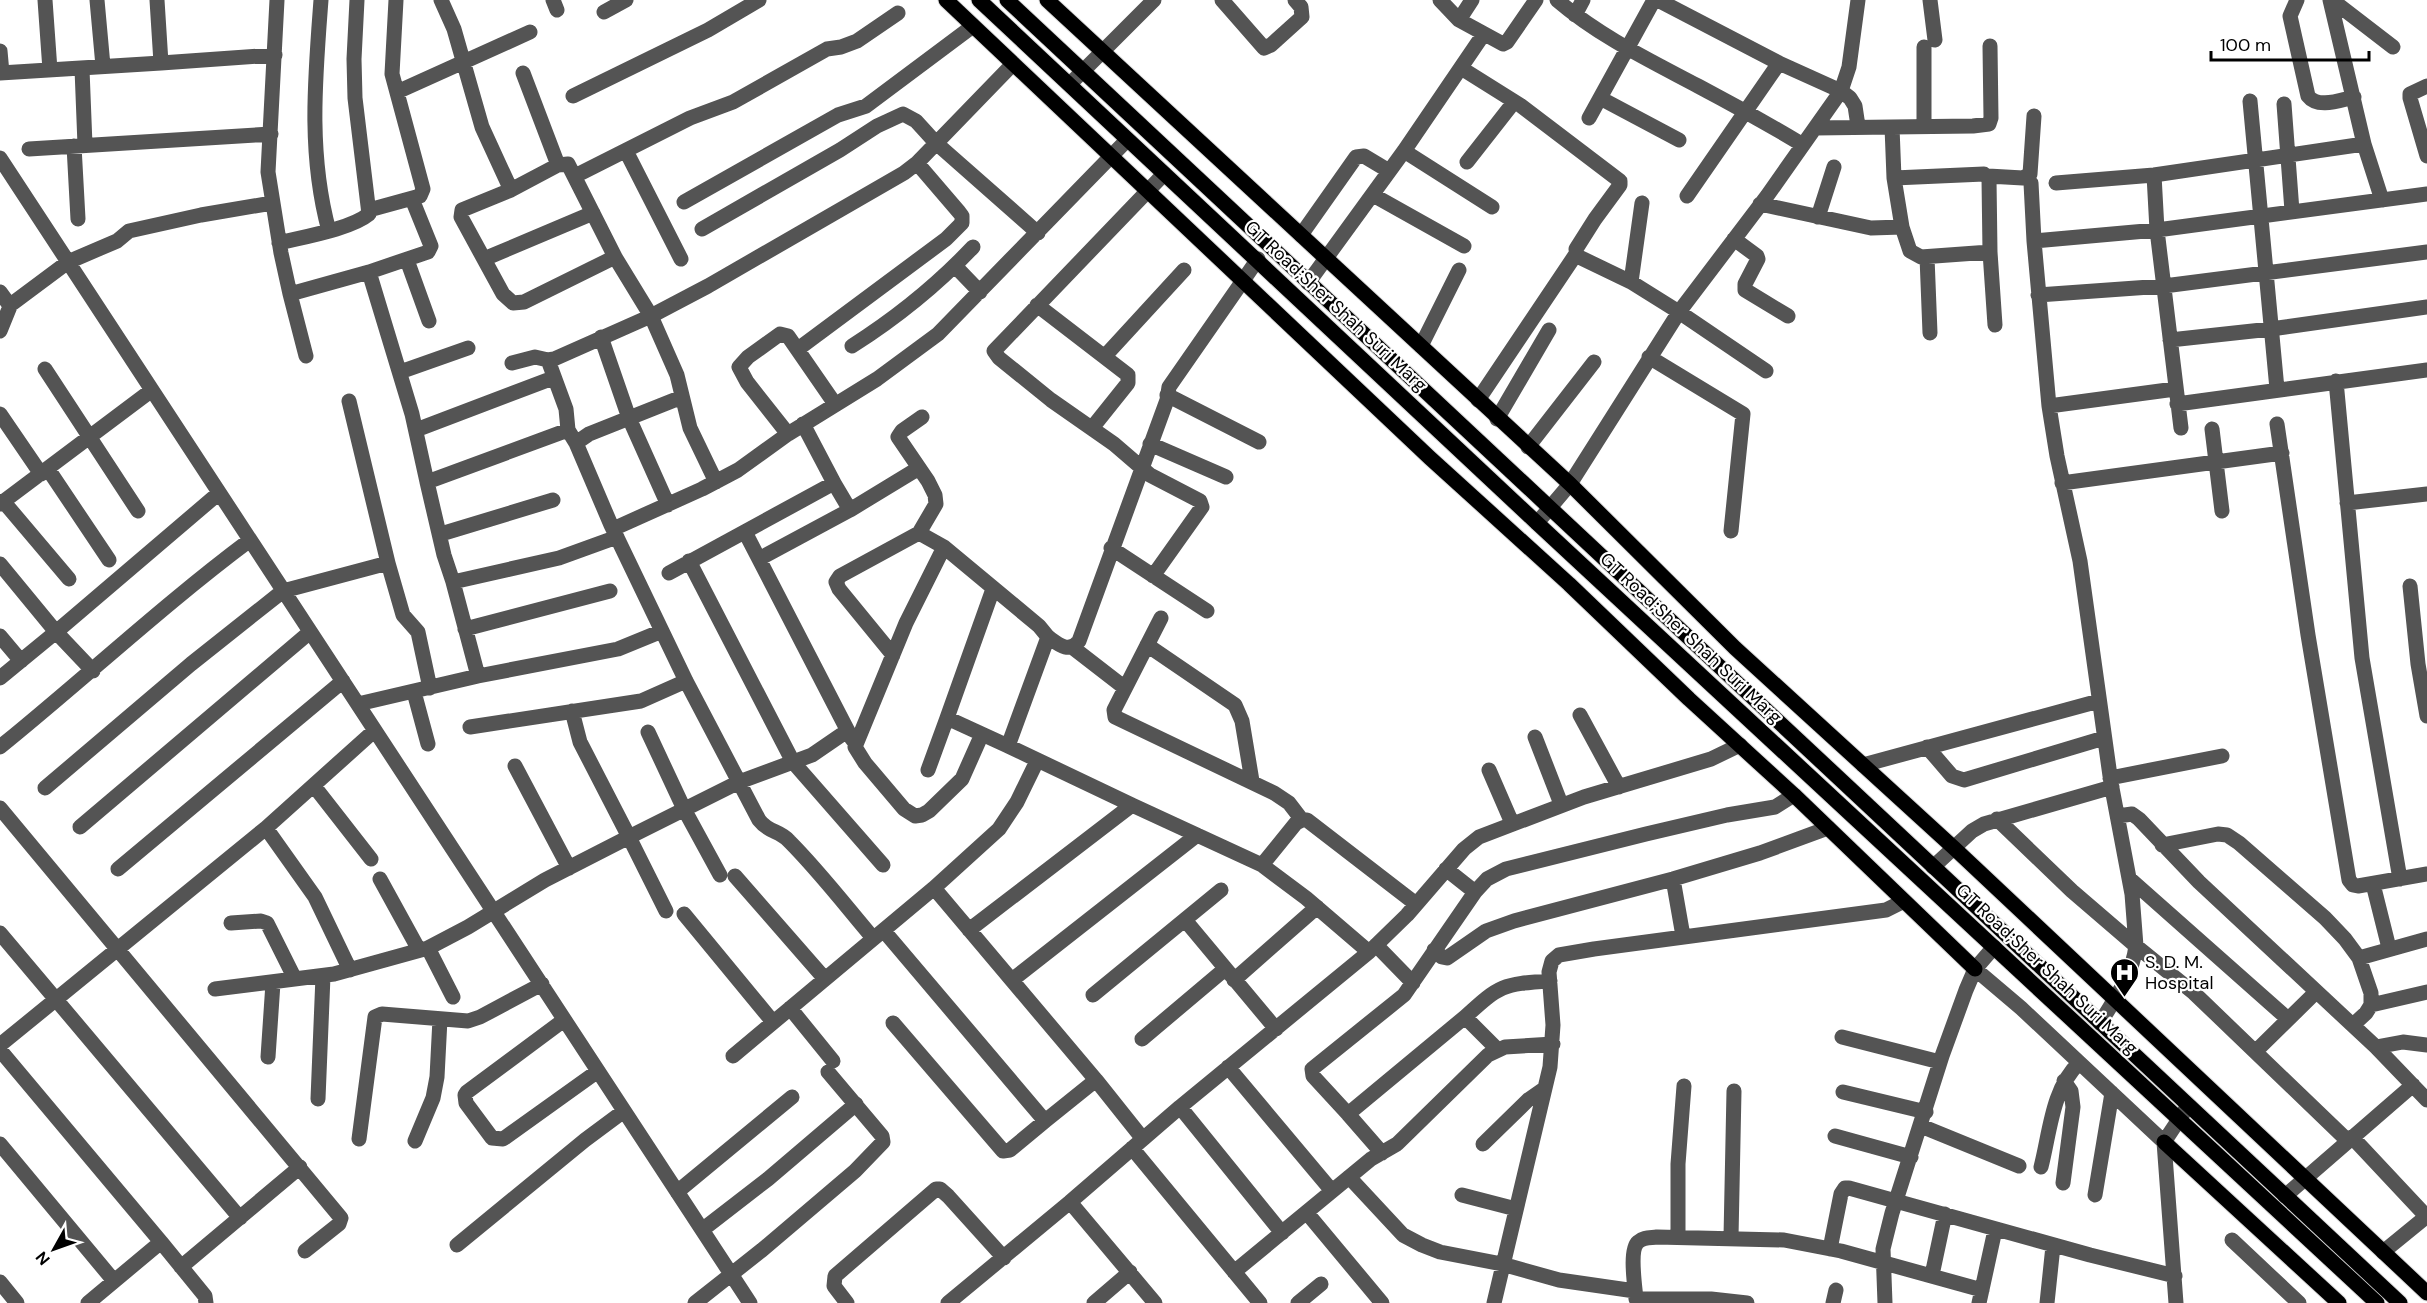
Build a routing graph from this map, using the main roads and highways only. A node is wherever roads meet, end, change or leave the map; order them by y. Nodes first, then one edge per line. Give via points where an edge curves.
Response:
1 (946, 0) edge
2 (979, 0) edge
3 (1006, 0) edge
4 (1047, 0) edge
5 (1975, 969) road end
6 (2164, 1142) road end
7 (2427, 1293) edge
8 (2339, 1303) edge
9 (2377, 1303) edge
10 (2400, 1303) edge

1 - 5 main road
2 - 9 main road, GT Road;Sher Shah Suri Marg
3 - 10 main road, GT Road;Sher Shah Suri Marg
4 - 7 main road via 1570,484 1735,648 1954,848
6 - 8 main road

